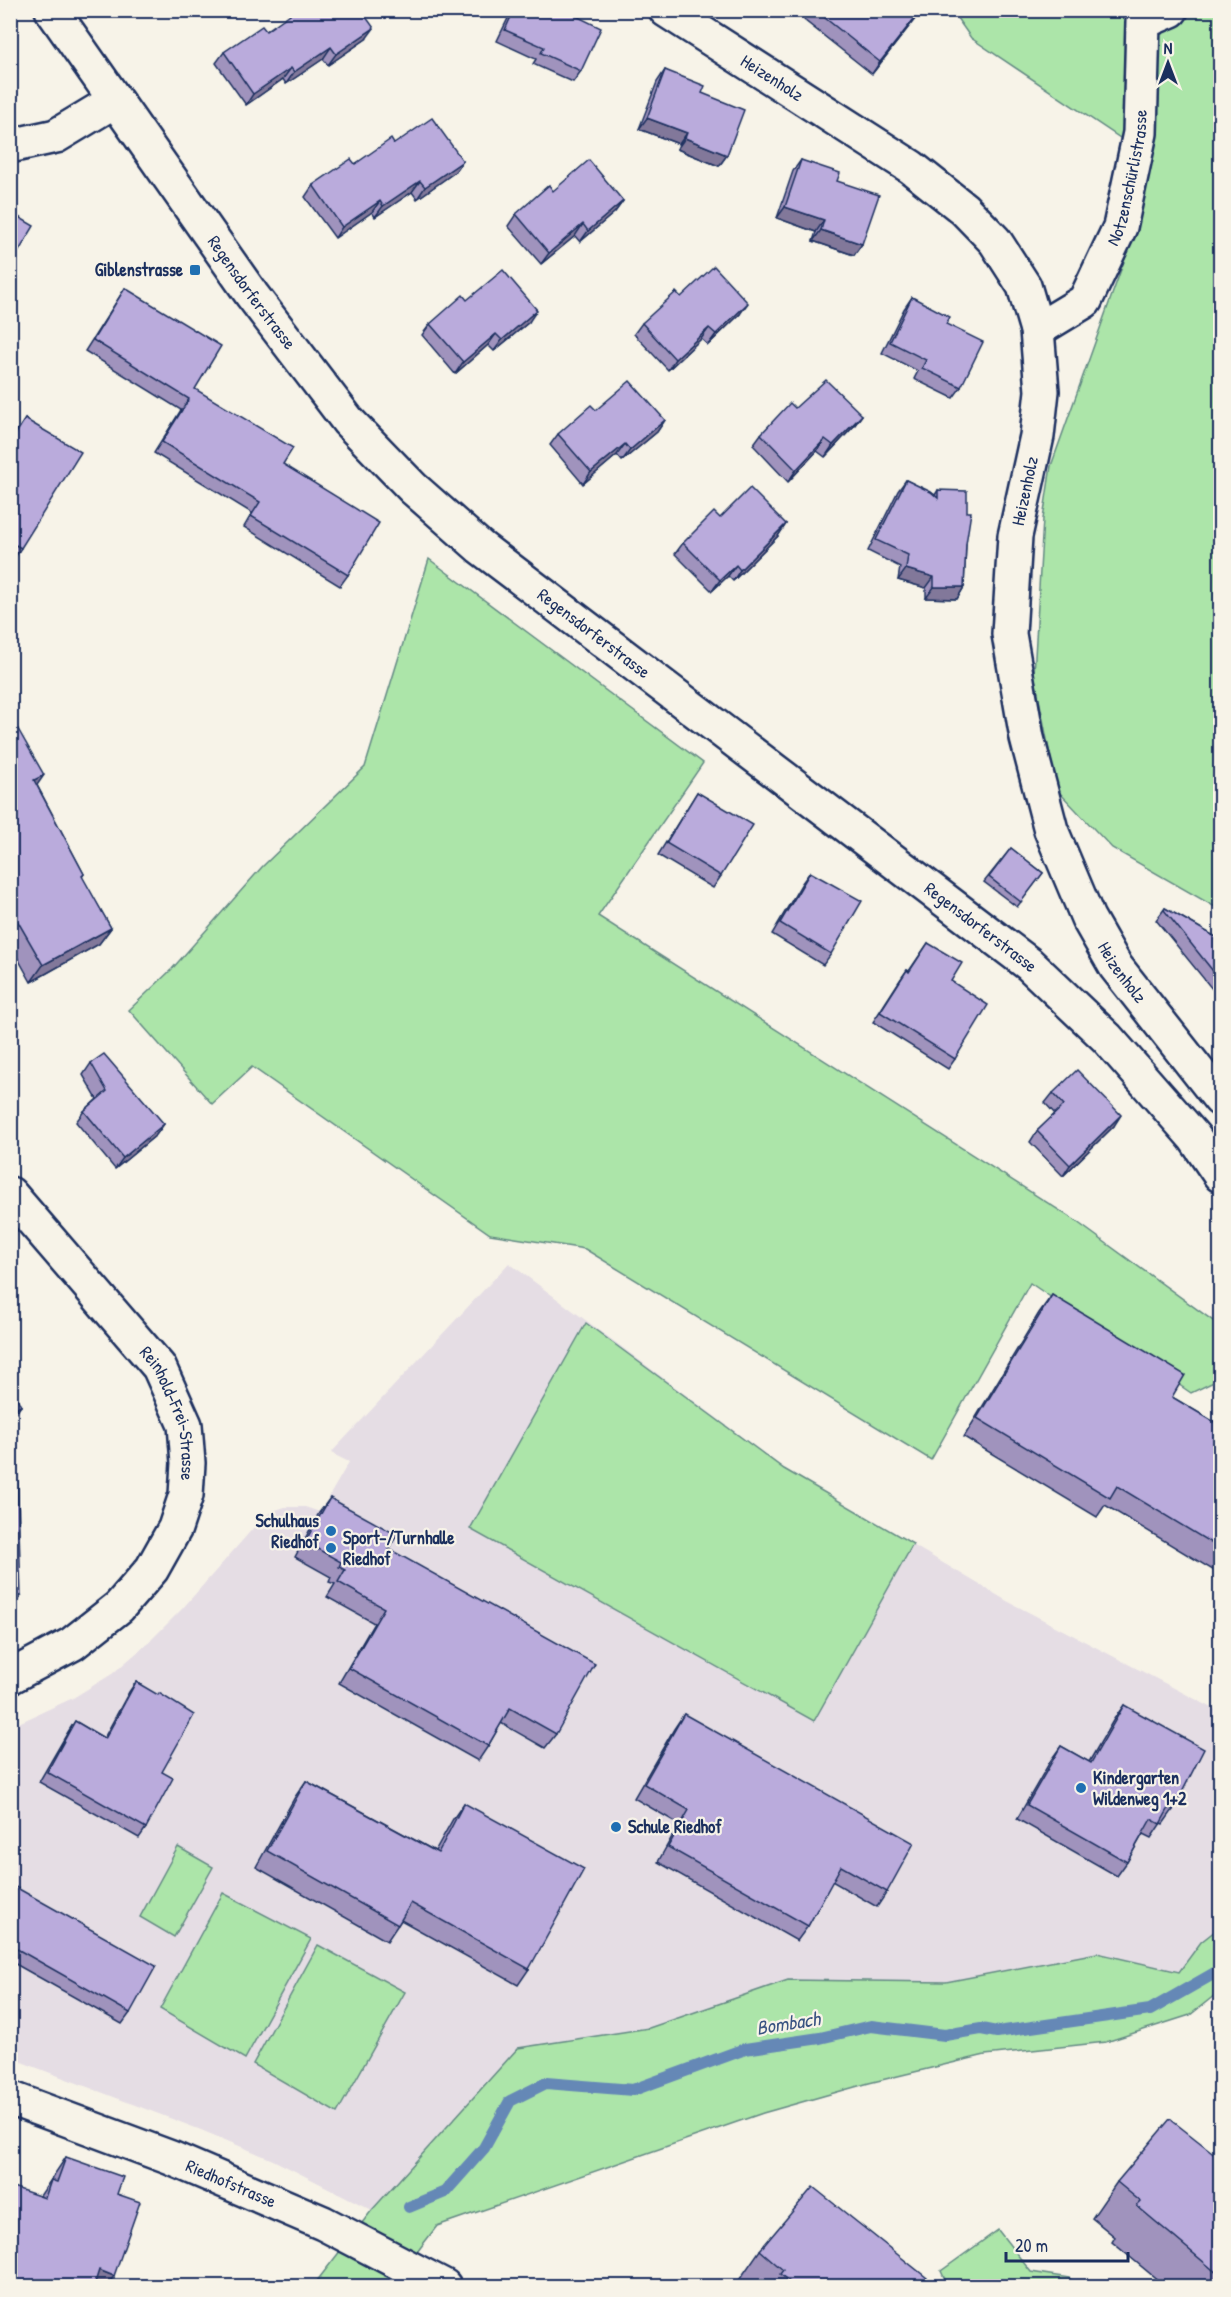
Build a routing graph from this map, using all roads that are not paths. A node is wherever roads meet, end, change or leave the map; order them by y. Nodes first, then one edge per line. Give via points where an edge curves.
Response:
1 (52, 10) edge
2 (666, 10) edge
3 (1171, 10) edge
4 (114, 101) junction
5 (10, 146) edge
6 (1037, 330) junction
7 (1221, 1099) edge
8 (1221, 1175) edge
9 (10, 1194) edge
10 (10, 1677) edge
11 (10, 2098) edge
12 (444, 2286) edge

1 - 4 street, Regensdorferstrasse
2 - 6 street, Heizenholz via 911,167 964,209 995,241 1024,286
3 - 6 street, Notzenschürlistrasse via 1143,22 1140,133 1120,227 1085,301
4 - 5 street via 56,136
4 - 8 street, Regensdorferstrasse via 252,295 348,421 413,488 480,547 1029,964 1107,1038 1194,1137
6 - 7 street, Heizenholz via 1041,402 1015,536 1009,634 1027,738 1051,830 1088,918 1116,967
9 - 10 street, Reinhold-Frei-Strasse via 159,1367 184,1425 188,1463 186,1495 179,1517 152,1569 119,1607 72,1644
11 - 12 street, Riedhofstrasse via 171,2158 323,2223

